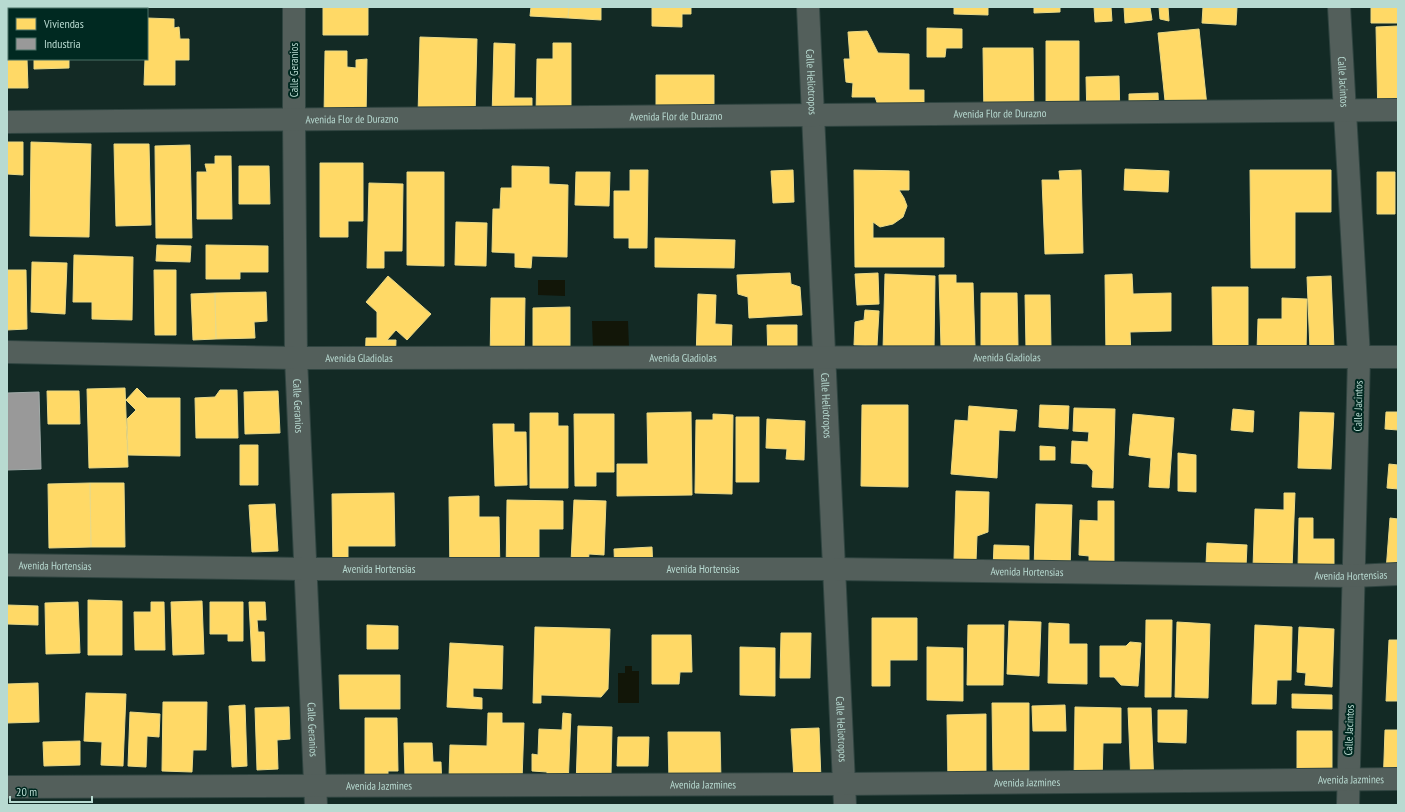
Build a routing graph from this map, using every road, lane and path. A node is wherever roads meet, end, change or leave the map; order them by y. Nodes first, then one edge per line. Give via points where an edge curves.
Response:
1 (294, 7) edge
2 (808, 7) edge
3 (1339, 7) edge
4 (1398, 110) edge
5 (1345, 111) junction
6 (813, 116) junction
7 (294, 120) junction
8 (7, 122) edge
9 (7, 352) edge
10 (1359, 357) junction
11 (1398, 357) edge
12 (296, 358) junction
13 (824, 358) junction
14 (7, 565) edge
15 (304, 569) junction
16 (834, 569) junction
17 (1398, 574) edge
18 (1353, 576) junction
19 (1398, 779) edge
20 (1348, 780) junction
21 (7, 787) edge
22 (844, 795) edge
23 (315, 796) edge
24 (1348, 805) edge

1 - 7 street, Calle Geranios
2 - 6 street, Calle Heliotropos
3 - 5 street, Calle Jacintos
4 - 5 street, Avenida Flor de Durazno
5 - 6 street, Avenida Flor de Durazno
5 - 10 street, Calle Jacintos
6 - 7 street, Avenida Flor de Durazno
6 - 13 street, Calle Heliotropos
7 - 8 street, Avenida Flor de Durazno
7 - 12 street, Calle Geranios
9 - 12 street, Avenida Gladiolas
10 - 11 street, Avenida Gladiolas
10 - 13 street, Avenida Gladiolas
10 - 18 street, Calle Jacintos
12 - 13 street, Avenida Gladiolas
12 - 15 street, Calle Geranios
13 - 16 street, Calle Heliotropos
14 - 15 street, Avenida Hortensias
15 - 16 street, Avenida Hortensias
15 - 23 street, Calle Geranios
16 - 18 street, Avenida Hortensias
16 - 22 street, Calle Heliotropos
17 - 18 street, Avenida Hortensias
18 - 20 street, Calle Jacintos
19 - 20 street, Avenida Jazmines
20 - 22 street, Avenida Jazmines
20 - 24 street, Calle Jacintos
21 - 23 street, Avenida Jazmines
22 - 23 street, Avenida Jazmines

